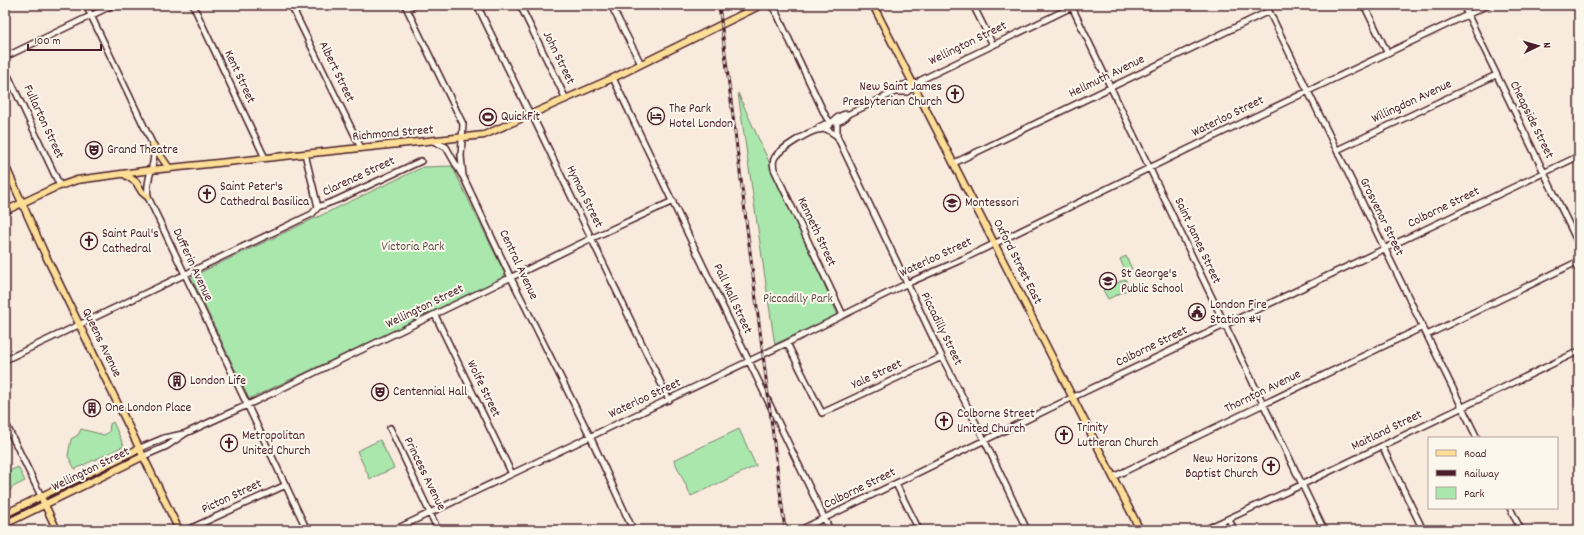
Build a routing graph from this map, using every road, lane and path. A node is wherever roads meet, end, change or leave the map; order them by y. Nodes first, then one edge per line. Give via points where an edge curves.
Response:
1 (86, 5) edge
2 (113, 5) edge
3 (193, 5) edge
4 (291, 5) edge
5 (414, 5) edge
6 (477, 5) edge
7 (520, 5) edge
8 (611, 5) edge
9 (761, 5) edge
10 (771, 5) edge
11 (776, 5) edge
12 (873, 5) edge
13 (973, 5) edge
14 (1266, 5) edge
15 (1364, 5) edge
16 (1463, 5) edge
17 (1488, 5) edge
18 (1073, 6) edge
19 (406, 7) edge
20 (1269, 11) junction
21 (777, 14) junction
22 (1468, 14) junction
23 (91, 16) junction
24 (993, 44) junction
25 (1387, 52) junction
26 (5, 58) edge
27 (641, 64) junction
28 (5, 69) edge
29 (1496, 75) junction
30 (613, 78) junction
31 (914, 84) junction
32 (1110, 87) junction
33 (1308, 90) junction
34 (566, 99) junction
35 (531, 114) junction
36 (831, 124) junction
37 (837, 136) junction
38 (463, 139) junction
39 (433, 141) junction
40 (153, 145) junction
41 (361, 148) junction
42 (1337, 150) junction
43 (305, 154) junction
44 (1579, 156) edge
45 (774, 157) joint
46 (266, 158) junction
47 (420, 161) dead end
48 (954, 164) junction
49 (5, 165) edge
50 (169, 168) junction
51 (1150, 168) junction
52 (151, 170) junction
53 (1544, 172) junction
54 (124, 174) junction
55 (463, 176) junction
56 (60, 186) junction
57 (148, 197) junction
58 (673, 201) junction
59 (23, 203) junction
60 (318, 208) junction
61 (5, 211) edge
62 (592, 239) junction
63 (994, 243) junction
64 (1579, 245) edge
65 (1385, 249) junction
66 (1579, 262) edge
67 (185, 274) junction
68 (511, 278) junction
69 (906, 284) junction
70 (435, 315) junction
71 (843, 315) junction
72 (80, 325) junction
73 (1224, 325) junction
74 (1423, 327) junction
75 (1427, 335) junction
76 (787, 343) junction
77 (1579, 351) edge
78 (942, 357) junction
79 (5, 360) edge
80 (748, 361) junction
81 (1073, 398) junction
82 (669, 400) junction
83 (1263, 404) junction
84 (247, 405) junction
85 (1462, 407) junction
86 (5, 422) edge
87 (390, 428) dead end
88 (186, 433) junction
89 (590, 436) junction
90 (1477, 437) edge
91 (984, 441) junction
92 (1382, 446) junction
93 (140, 448) junction
94 (144, 456) junction
95 (512, 474) junction
96 (1113, 477) junction
97 (286, 484) junction
98 (896, 484) junction
99 (1302, 485) junction
100 (41, 496) junction
101 (45, 504) junction
102 (1510, 509) edge
103 (431, 513) junction
104 (5, 514) edge
105 (824, 518) junction
106 (1228, 519) junction
107 (5, 524) edge
108 (57, 530) edge
109 (179, 530) edge
110 (187, 530) edge
111 (307, 530) edge
112 (394, 530) edge
113 (438, 530) edge
114 (634, 530) edge
115 (800, 530) edge
116 (830, 530) edge
117 (919, 530) edge
118 (1027, 530) edge
119 (1140, 530) edge
120 (1204, 530) edge
121 (1234, 530) edge
122 (1324, 530) edge
123 (1422, 530) edge
124 (1521, 530) edge

1 - 23 street, Dufferin Avenue
2 - 23 street
3 - 46 street, Kent Street
4 - 41 street, Albert Street
5 - 19 street
6 - 35 street, Hyman Street
7 - 34 street, John Street
8 - 27 street
9 - 27 main road, Richmond Street
10 - 21 street, Piccadilly Street
11 - 21 street, Piccadilly Street
12 - 31 main road, Oxford Street East
13 - 24 street
14 - 20 street, Grosvenor Street
15 - 25 street
16 - 22 street, Cheapside Street
17 - 22 street, Waterloo Street
18 - 24 street, Wellington Street
18 - 32 street, Saint James Street
19 - 38 street, Central Avenue via 462,120
20 - 32 street, Hellmuth Avenue
20 - 33 street, Grosvenor Street
21 - 36 street, Piccadilly Street
22 - 25 street, Waterloo Street
22 - 29 street, Cheapside Street
23 - 26 street
23 - 40 street, Dufferin Avenue
24 - 31 street, Wellington Street
25 - 33 street, Waterloo Street
27 - 30 main road, Richmond Street
28 - 56 street, Fullarton Street
29 - 42 street, Willingdon Avenue
29 - 53 street, Cheapside Street
30 - 34 main road, Richmond Street
30 - 58 street, Pall Mall Street
31 - 36 street, Wellington Street via 907,92 895,92 836,118
31 - 48 main road, Oxford Street East
32 - 48 street, Hellmuth Avenue
32 - 51 street, Saint James Street
33 - 42 street, Grosvenor Street
33 - 51 street, Waterloo Street
34 - 35 main road, Richmond Street
35 - 38 main road, Richmond Street via 489,134
35 - 62 street, Hyman Street
36 - 37 street, Piccadilly Street
36 - 37 street, Piccadilly Street
36 - 45 street, Wellington Street via 796,140
37 - 69 street, Piccadilly Street
38 - 39 main road, Richmond Street
38 - 55 street, Central Avenue
39 - 41 main road, Richmond Street
39 - 55 street via 446,147
40 - 50 main road
40 - 52 street, Dufferin Avenue via 154,160
41 - 43 main road, Richmond Street
42 - 65 street, Grosvenor Street
43 - 46 main road, Richmond Street
43 - 60 street
44 - 53 street, Colborne Street
45 - 71 street, Kenneth Street via 774,169
46 - 50 main road, Richmond Street
47 - 60 street, Clarence Street
48 - 63 main road, Oxford Street East
49 - 59 main road, Queens Avenue
50 - 52 main road, Richmond Street
51 - 63 street, Waterloo Street
51 - 73 street, Saint James Street
52 - 54 main road, Richmond Street
52 - 57 street, Dufferin Avenue via 147,183
53 - 64 street, Cheapside Street
53 - 65 street, Colborne Street
54 - 56 main road, Richmond Street via 77,180
54 - 57 main road via 136,182
55 - 68 street, Central Avenue
56 - 59 main road, Richmond Street
57 - 67 street, Dufferin Avenue
58 - 62 street, Wellington Street
58 - 80 street, Pall Mall Street
59 - 61 main road, Richmond Street
59 - 72 main road, Queens Avenue
60 - 67 street, Clarence Street via 312,214
62 - 68 street, Wellington Street
62 - 82 street, Hyman Street
63 - 69 street, Waterloo Street
63 - 81 main road, Oxford Street East
65 - 73 street, Colborne Street
65 - 74 street, Grosvenor Street
66 - 75 street
67 - 72 street, Clarence Street
67 - 84 street, Dufferin Avenue
68 - 70 street, Wellington Street
68 - 89 street, Central Avenue
69 - 71 street, Waterloo Street
69 - 78 street, Piccadilly Street
70 - 84 street, Wellington Street
70 - 95 street, Wolfe Street
71 - 76 street, Waterloo Street
72 - 79 street, Clarence Street
72 - 93 main road, Queens Avenue
73 - 81 street, Colborne Street
73 - 83 street, Saint James Street
74 - 75 street, Grosvenor Street
74 - 83 street, Thornton Avenue
75 - 85 street, Grosvenor Street
76 - 78 street, Yale Street via 822,413
76 - 80 street, Waterloo Street
77 - 85 street, Maitland Street
78 - 91 street, Piccadilly Street
80 - 82 street, Waterloo Street
80 - 105 street, Pall Mall Street
81 - 91 street, Colborne Street
81 - 96 main road, Oxford Street East
82 - 89 street, Waterloo Street
83 - 96 street, Thornton Avenue
83 - 99 street, Saint James Street
84 - 88 street, Wellington Street
84 - 97 street, Dufferin Avenue
85 - 90 street, Grosvenor Street
85 - 92 street, Maitland Street
86 - 100 street
87 - 103 street, Princess Avenue
88 - 93 street, Wellington Street via 164,438
88 - 94 street, Wellington Street
89 - 95 street, Waterloo Street
89 - 114 street, Central Avenue
91 - 98 street, Colborne Street
91 - 118 street, Piccadilly Street
92 - 99 street, Maitland Street
92 - 123 street
93 - 94 main road, Queens Avenue
93 - 100 main road, Wellington Street
94 - 101 main road, Wellington Street
94 - 109 main road, Queens Avenue
95 - 103 street, Waterloo Street
96 - 119 main road, Oxford Street East
97 - 110 street, Picton Street
97 - 111 street, Dufferin Avenue
98 - 105 street, Colborne Street
98 - 117 street
99 - 106 street, Maitland Street
99 - 122 street, Saint James Street
100 - 101 main road
100 - 104 main road, Wellington Street
101 - 107 main road, Wellington Street
101 - 108 main road
102 - 124 street
103 - 112 street, Waterloo Street
103 - 113 street, Princess Avenue
105 - 115 street, Colborne Street
105 - 116 street, Pall Mall Street
106 - 120 street, Maitland Street
106 - 121 street

